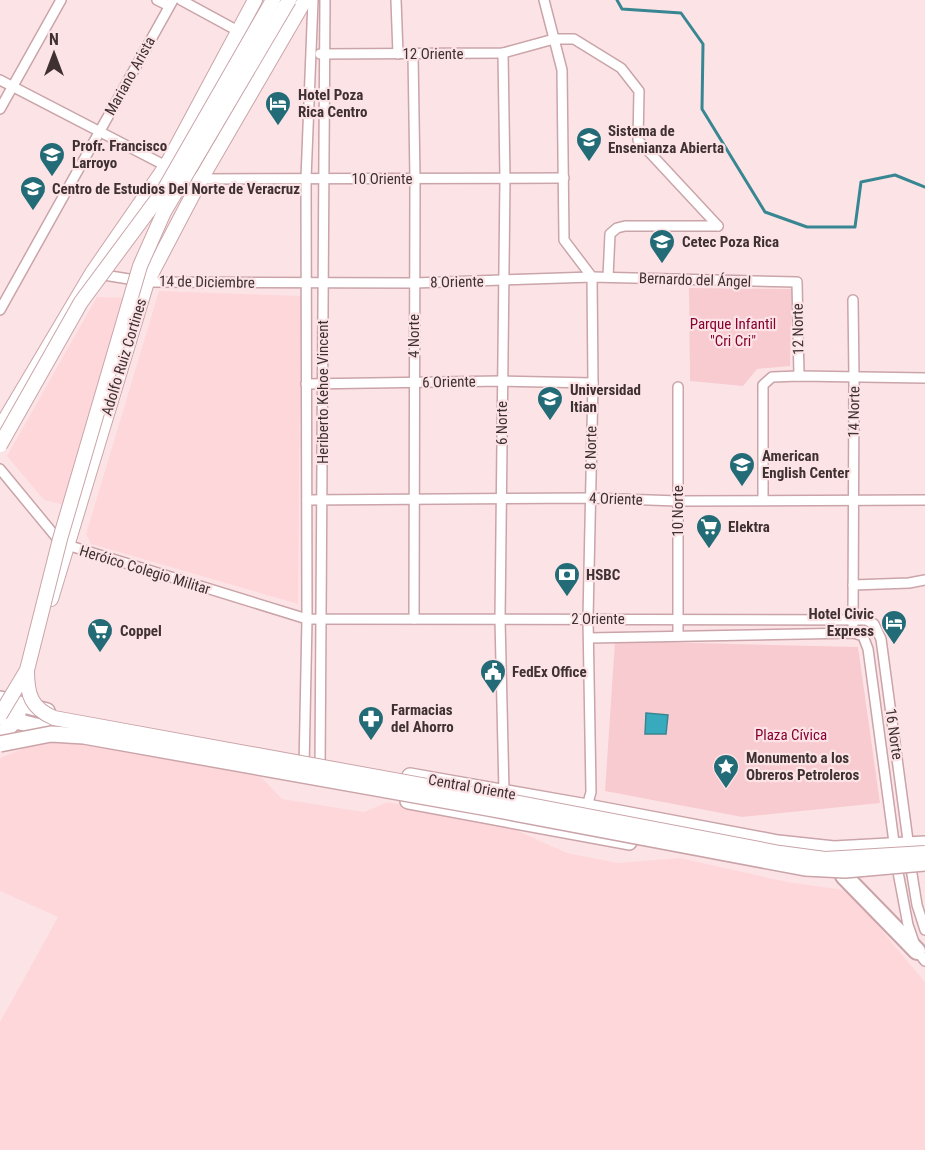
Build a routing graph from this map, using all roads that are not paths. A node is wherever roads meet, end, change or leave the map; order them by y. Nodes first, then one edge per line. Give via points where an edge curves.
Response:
1 (62, 0) edge
2 (157, 0) edge
3 (181, 0) edge
4 (255, 0) edge
5 (273, 0) edge
6 (290, 0) edge
7 (305, 0) edge
8 (313, 0) edge
9 (325, 0) edge
10 (396, 0) edge
11 (544, 0) edge
12 (171, 3) edge
13 (238, 31) junction
14 (554, 39) junction
15 (503, 53) junction
16 (311, 54) junction
17 (398, 54) junction
18 (413, 54) junction
19 (323, 55) junction
20 (0, 80) edge
21 (12, 86) junction
22 (0, 109) edge
23 (99, 131) junction
24 (166, 166) junction
25 (564, 178) junction
26 (201, 179) junction
27 (306, 179) junction
28 (323, 179) junction
29 (415, 179) junction
30 (505, 179) junction
31 (92, 273) junction
32 (592, 277) junction
33 (608, 277) junction
34 (503, 281) junction
35 (147, 282) junction
36 (798, 282) joint
37 (306, 283) junction
38 (323, 283) junction
39 (414, 283) junction
40 (853, 300) dead end
41 (0, 310) edge
42 (799, 376) junction
43 (854, 378) junction
44 (925, 378) edge
45 (502, 381) junction
46 (414, 382) junction
47 (592, 383) junction
48 (306, 384) junction
49 (323, 384) junction
50 (678, 387) dead end
51 (0, 429) edge
52 (0, 445) edge
53 (0, 469) edge
54 (591, 498) junction
55 (413, 499) junction
56 (502, 499) junction
57 (852, 499) junction
58 (307, 500) junction
59 (763, 500) junction
60 (925, 500) edge
61 (322, 501) junction
62 (678, 501) junction
63 (67, 545) junction
64 (925, 580) edge
65 (853, 585) junction
66 (677, 618) junction
67 (307, 619) junction
68 (322, 619) junction
69 (414, 619) junction
70 (500, 619) junction
71 (853, 619) junction
72 (588, 620) junction
73 (874, 624) joint
74 (858, 634) junction
75 (678, 636) junction
76 (589, 638) junction
77 (27, 670) junction
78 (0, 699) edge
79 (21, 705) junction
80 (0, 716) edge
81 (892, 720) junction
82 (15, 721) junction
83 (878, 722) junction
84 (50, 729) junction
85 (0, 737) edge
86 (0, 744) edge
87 (312, 759) junction
88 (312, 783) junction
89 (504, 792) junction
90 (587, 807) junction
91 (577, 833) junction
92 (925, 844) edge
93 (902, 846) junction
94 (925, 853) edge
95 (915, 869) edge
96 (844, 876) junction
97 (925, 930) edge
98 (921, 956) edge

1 - 21 street
2 - 12 street
3 - 13 street
4 - 13 main road
5 - 52 main road, bridge via 164,190 85,295
6 - 77 main road, bridge via 164,212 140,266 60,540
7 - 26 main road, Adolfo Ruiz Cortines
8 - 16 street, Heriberto Kehoe Vincent
9 - 19 street, Heriberto Kehoe Vincent
10 - 17 street
11 - 14 street
12 - 23 street, Mariano Arista
13 - 24 main road
14 - 15 street, 12 Oriente
14 - 25 street via 562,70
14 - 33 street via 574,39 621,68 639,90 638,140 718,226 617,228 610,234
15 - 18 street, 12 Oriente
15 - 30 street, 6 Norte
16 - 19 street, 12 Oriente
16 - 27 street, Heriberto Kehoe Vincent
17 - 18 street, 12 Oriente
17 - 19 street, 12 Oriente
18 - 29 street, 4 Norte
19 - 28 street, Heriberto Kehoe Vincent
20 - 21 street
21 - 22 street
21 - 23 street
23 - 24 street
23 - 41 street, Mariano Arista
24 - 26 street
24 - 31 main road
25 - 30 street, 10 Oriente
25 - 32 street via 564,240
26 - 27 street, 10 Oriente
26 - 35 main road, Adolfo Ruiz Cortines
27 - 28 street, 10 Oriente
27 - 37 street, Heriberto Kehoe Vincent
28 - 29 street, 10 Oriente
28 - 38 street, Heriberto Kehoe Vincent
29 - 30 street, 10 Oriente
29 - 39 street, 4 Norte
30 - 34 street, 6 Norte
31 - 35 street, 14 de Diciembre
31 - 51 main road
32 - 33 street, Bernardo del Ángel
32 - 34 street, 8 Oriente
32 - 47 street, 8 Norte
33 - 36 street, Bernardo del Ángel
34 - 39 street, 8 Oriente
34 - 45 street, 6 Norte
35 - 37 street, 14 de Diciembre
35 - 63 main road, Adolfo Ruiz Cortines
36 - 42 street, 12 Norte
37 - 38 street, 14 de Diciembre
37 - 48 street, Heriberto Kehoe Vincent
38 - 39 street, 8 Oriente
38 - 49 street, Heriberto Kehoe Vincent
39 - 46 street, 4 Norte
40 - 43 street, 14 Norte
42 - 43 street
42 - 59 street via 772,377 763,385
43 - 44 street
43 - 57 street, 14 Norte
45 - 46 street, 6 Oriente
45 - 47 street, 6 Oriente
45 - 56 street, 6 Norte
46 - 49 street, 6 Oriente
46 - 55 street, 4 Norte
47 - 54 street, 8 Norte
48 - 49 street, 6 Oriente
48 - 58 street, Heriberto Kehoe Vincent
49 - 61 street, Heriberto Kehoe Vincent
50 - 62 street, 10 Norte
53 - 63 street, Heróico Colegio Militar
54 - 56 street, 4 Oriente
54 - 62 street, 4 Oriente
54 - 72 street, 8 Norte
55 - 56 street, 4 Oriente
55 - 61 street, 4 Oriente
55 - 69 street, 4 Norte
56 - 70 street, 6 Norte
57 - 59 street, 4 Oriente
57 - 60 street, 4 Oriente
57 - 65 street, 14 Norte
58 - 61 street, 4 Oriente
58 - 67 street, Heriberto Kehoe Vincent
59 - 62 street, 4 Oriente
61 - 68 street, Heriberto Kehoe Vincent
62 - 66 street, 10 Norte
63 - 67 street, Heróico Colegio Militar
63 - 79 main road, Adolfo Ruiz Cortines
64 - 65 street
65 - 71 street, 14 Norte
66 - 71 street, 2 Oriente
66 - 72 street, 2 Oriente
66 - 75 street, 10 Norte
67 - 68 street, Heróico Colegio Militar
67 - 87 street, Heriberto Kehoe Vincent
68 - 69 street, 2 Oriente
68 - 87 street, Heriberto Kehoe Vincent
69 - 70 street, 2 Oriente
70 - 72 street, 2 Oriente
70 - 89 street, 6 Norte
71 - 73 street, 2 Oriente
71 - 74 street, 14 Norte
72 - 76 street, 8 Norte
73 - 81 street, 16 Norte via 881,639
74 - 75 street, 2 Oriente
74 - 83 street, 16 Norte via 868,649
75 - 76 street, 2 Oriente
76 - 90 street, 8 Norte via 591,792
77 - 80 main road, bridge
77 - 94 main road, bridge via 33,702 42,713 54,718 780,853 825,859
78 - 79 main road, Central Oriente
79 - 82 main road, Adolfo Ruiz Cortines
79 - 87 main road, Central Oriente
80 - 82 main road, Central Oriente
81 - 83 street
81 - 93 street, 16 Norte
82 - 84 main road, Central Oriente
82 - 85 main road, Adolfo Ruiz Cortines
83 - 93 street, 16 Norte
84 - 85 highway
84 - 88 main road, Central Oriente via 137,751
86 - 95 main road, bridge via 51,734 84,736 805,868
87 - 88 street, Heriberto Kehoe Vincent
87 - 88 street, Heriberto Kehoe Vincent
87 - 89 main road, Central Oriente
88 - 91 main road, Central Oriente
89 - 90 main road, Central Oriente
90 - 91 street, 8 Norte
90 - 93 main road, Central Oriente via 778,843 834,849
91 - 96 main road, Central Oriente via 774,868
92 - 93 main road, Central Oriente
93 - 95 street
95 - 96 main road, Central Oriente
95 - 97 street via 917,905
95 - 98 street via 908,925
96 - 98 highway

